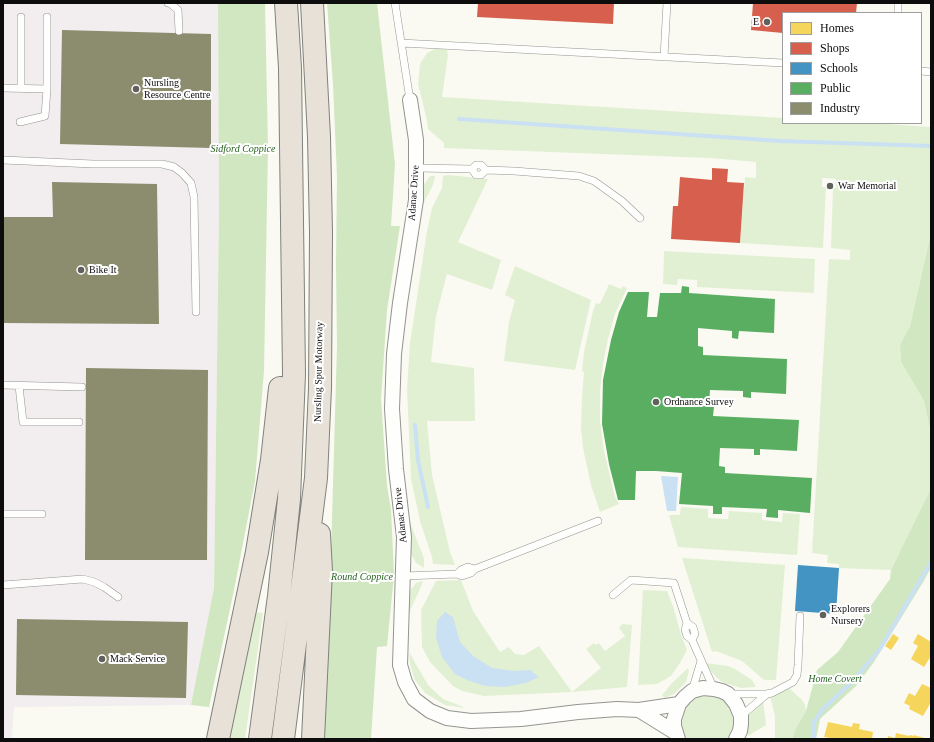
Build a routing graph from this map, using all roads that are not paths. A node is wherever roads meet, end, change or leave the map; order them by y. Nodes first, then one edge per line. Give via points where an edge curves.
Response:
1 (168, 3) edge
2 (286, 3) edge
3 (312, 3) edge
4 (395, 3) edge
5 (667, 3) edge
6 (21, 17) dead end
7 (47, 17) dead end
8 (179, 31) dead end
9 (401, 43) junction
10 (664, 57) junction
11 (782, 63) edge
12 (3, 88) edge
13 (21, 88) junction
14 (47, 89) junction
15 (410, 100) joint
16 (20, 122) dead end
17 (3, 160) edge
18 (417, 168) junction
19 (640, 218) dead end
20 (293, 284) junction
21 (196, 312) dead end
22 (3, 385) edge
23 (19, 386) junction
24 (82, 387) dead end
25 (79, 422) dead end
26 (316, 478) junction
27 (3, 514) edge
28 (42, 514) dead end
29 (598, 521) dead end
30 (404, 576) junction
31 (3, 585) edge
32 (613, 595) dead end
33 (118, 597) dead end
34 (800, 616) dead end
35 (701, 661) junction
36 (714, 688) junction
37 (692, 692) junction
38 (728, 694) junction
39 (767, 694) junction
40 (679, 704) junction
41 (639, 710) junction
42 (741, 716) junction
43 (677, 736) edge
44 (740, 736) edge
45 (218, 739) edge
46 (260, 739) edge
47 (283, 739) edge
48 (313, 739) edge

1 - 8 lane via 178,10
2 - 20 highway via 290,68
3 - 26 highway, Nursling Spur Motorway via 321,232 320,388
4 - 9 lane
5 - 10 lane
6 - 13 lane
7 - 14 lane
9 - 10 lane
9 - 15 lane
10 - 11 lane
12 - 13 lane
13 - 14 lane
14 - 16 lane via 45,116
15 - 18 street, Adanac Drive
17 - 21 lane via 162,164 174,167 182,173 190,183 194,197
18 - 19 lane via 472,169 476,165 481,165 486,170 579,176 594,181 622,200
18 - 30 street, Adanac Drive via 416,200 400,303 392,379 396,469 404,537
20 - 45 highway via 272,460 257,552
20 - 46 highway via 294,374 289,499
22 - 23 lane
23 - 24 lane
23 - 25 lane via 23,422
26 - 47 highway, Nursling Spur Motorway
26 - 48 highway via 321,571
27 - 28 lane
29 - 30 lane via 475,569 468,567 457,574
30 - 41 street, Adanac Drive via 400,665 414,699 430,711 446,718 471,721 521,719 617,709
31 - 33 lane via 83,579 94,582
32 - 35 lane via 631,580 674,583 687,623 684,630 686,636 692,640
34 - 39 lane via 797,675 794,682
35 - 36 lane
35 - 37 lane
36 - 37 street
36 - 38 street
37 - 40 street
38 - 39 lane
38 - 42 street
39 - 42 lane
40 - 41 street, Adanac Drive
40 - 43 street via 674,720
41 - 43 street, Adanac Drive
42 - 44 street

